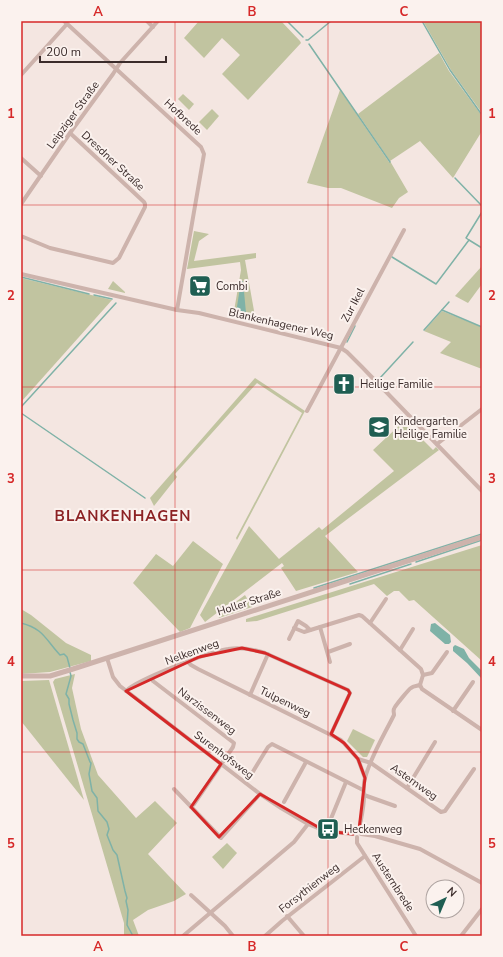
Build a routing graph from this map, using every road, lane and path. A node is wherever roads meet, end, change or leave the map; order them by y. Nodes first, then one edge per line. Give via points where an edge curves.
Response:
1 (147, 21) edge
2 (158, 21) edge
3 (66, 22) edge
4 (153, 27) junction
5 (117, 69) junction
6 (21, 75) edge
7 (70, 133) junction
8 (21, 158) edge
9 (40, 176) junction
10 (21, 204) edge
11 (404, 230) dead end
12 (21, 236) edge
13 (21, 274) edge
14 (177, 310) junction
15 (341, 348) junction
16 (482, 409) edge
17 (308, 411) dead end
18 (437, 444) junction
19 (482, 491) edge
20 (482, 537) edge
21 (386, 599) dead end
22 (370, 623) junction
23 (320, 627) junction
24 (294, 628) junction
25 (414, 629) dead end
26 (310, 630) junction
27 (289, 639) dead end
28 (350, 644) dead end
29 (400, 650) junction
30 (328, 652) junction
31 (447, 652) dead end
32 (268, 654) junction
33 (106, 658) junction
34 (188, 662) junction
35 (330, 662) dead end
36 (423, 675) junction
37 (21, 676) edge
38 (151, 677) junction
39 (473, 682) dead end
40 (420, 685) junction
41 (126, 691) junction
42 (250, 695) junction
43 (453, 711) junction
44 (482, 730) edge
45 (331, 734) junction
46 (435, 742) dead end
47 (358, 759) junction
48 (306, 762) junction
49 (371, 763) junction
50 (221, 764) junction
51 (474, 769) dead end
52 (249, 778) dead end
53 (365, 778) junction
54 (346, 782) junction
55 (407, 788) junction
56 (174, 789) dead end
57 (363, 790) junction
58 (260, 794) junction
59 (364, 795) junction
60 (284, 802) dead end
61 (395, 806) dead end
62 (191, 807) junction
63 (330, 821) dead end
64 (308, 824) junction
65 (360, 832) junction
66 (353, 834) junction
67 (357, 838) junction
68 (365, 856) junction
69 (482, 883) edge
70 (191, 895) dead end
71 (482, 909) edge
72 (210, 913) junction
73 (287, 916) junction
74 (183, 936) edge
75 (234, 936) edge
76 (265, 936) edge
77 (304, 936) edge
78 (416, 936) edge
79 (461, 936) edge

1 - 4 street
2 - 4 street, Leipziger Straße
3 - 5 street, Hofbrede
3 - 6 street
4 - 5 street, Leipziger Straße
5 - 7 street, Leipziger Straße
5 - 14 street, Hofbrede via 201,146 204,154
7 - 9 street, Leipziger Straße
7 - 12 street, Dresdner Straße via 144,202 145,207 119,258 113,263 50,248
8 - 9 street
9 - 10 street, Leipziger Straße
11 - 15 street, Zur Ikel
13 - 14 street, Blankenhagener Weg
14 - 15 street, Blankenhagener Weg via 199,313
15 - 17 street, Zur Ikel
15 - 18 street, Blankenhagener Weg
16 - 18 street
18 - 19 street, Blankenhagener Weg
20 - 33 street, Holler Straße
21 - 22 street
22 - 23 street via 359,615
22 - 29 street
23 - 26 street
23 - 30 street
24 - 26 street via 304,632
24 - 26 street via 298,621
24 - 27 street
25 - 29 street
28 - 30 street
29 - 36 street via 421,669
30 - 35 street
31 - 36 street via 432,673
32 - 34 street, Nelkenweg via 253,649 228,649
32 - 42 street
32 - 45 street, Nelkenweg via 348,690 350,693
33 - 37 street, Holler Straße via 50,676
33 - 41 street, Surenhofsweg via 116,682
34 - 38 street, Nelkenweg
34 - 42 street, Tulpenweg
36 - 40 street
38 - 41 street, Nelkenweg
38 - 50 street, Narzissenweg via 234,743
39 - 43 street
40 - 43 street
40 - 49 street via 412,687 396,704 394,715
41 - 50 street, Surenhofsweg
42 - 45 street, Tulpenweg
43 - 44 street
45 - 47 street, Tulpenweg via 344,743
46 - 55 street
47 - 49 street
47 - 53 street
48 - 52 street via 272,744
48 - 54 street
48 - 60 street
49 - 53 street
49 - 55 street, Asternweg
50 - 58 street, Surenhofsweg
50 - 62 street
51 - 55 street, Asternweg via 443,812
53 - 57 street
54 - 57 street
54 - 63 street
56 - 62 street
57 - 59 street
58 - 62 street via 221,838
58 - 64 street, Surenhofsweg
59 - 61 street
59 - 65 street
64 - 66 street, Surenhofsweg via 325,831
64 - 72 street via 294,842
65 - 66 street via 355,830
65 - 67 street
65 - 69 street via 420,849
66 - 67 street
67 - 68 street, Austernbrede via 357,843
68 - 73 street, Forsythienweg
68 - 78 street, Austernbrede
70 - 72 street
71 - 79 street
72 - 74 street
72 - 75 street
73 - 76 street, Forsythienweg
73 - 77 street

